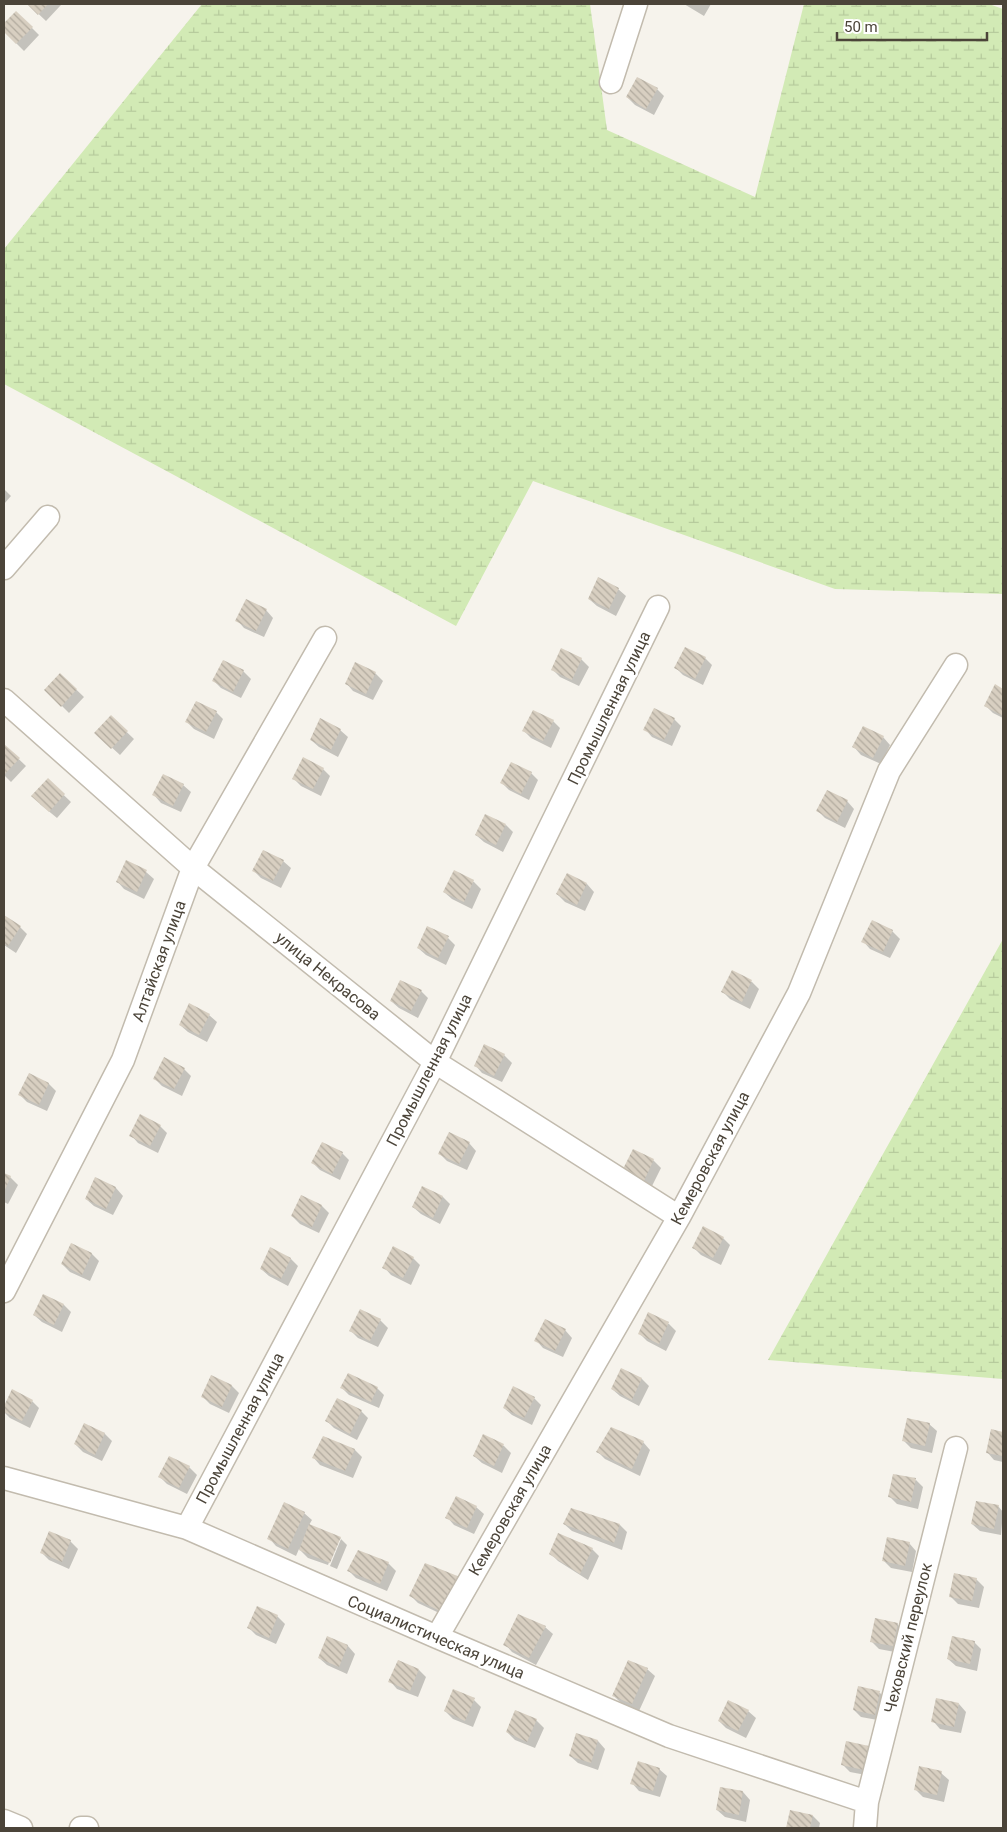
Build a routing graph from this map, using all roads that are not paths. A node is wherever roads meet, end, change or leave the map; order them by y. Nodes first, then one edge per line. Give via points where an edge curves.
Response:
1 (636, 4) edge
2 (611, 82) dead end
3 (48, 517) dead end
4 (4, 568) edge
5 (658, 607) dead end
6 (325, 638) dead end
7 (956, 665) dead end
8 (4, 700) edge
9 (193, 868) junction
10 (435, 1062) junction
11 (679, 1217) junction
12 (4, 1291) edge
13 (956, 1448) dead end
14 (4, 1478) edge
15 (187, 1528) junction
16 (437, 1638) junction
17 (868, 1802) junction
18 (4, 1821) edge
19 (21, 1828) edge
20 (81, 1828) edge
21 (87, 1828) edge
22 (865, 1828) edge

1 - 2 street
3 - 4 street
5 - 10 street, Промышленная улица
6 - 9 street, Алтайская улица
7 - 11 street, Кемеровская улица via 890,771 799,993
8 - 9 street, улица Некрасова
9 - 10 street, улица Некрасова
9 - 12 street, Алтайская улица via 123,1060
10 - 11 street, улица Некрасова
10 - 15 street, Промышленная улица
11 - 16 street, Кемеровская улица
13 - 17 street, Чеховский переулок
14 - 15 street, Социалистическая улица
15 - 16 street, Социалистическая улица
16 - 17 street, Социалистическая улица via 669,1736
17 - 22 street, Чеховский переулок
18 - 19 street
20 - 21 street

